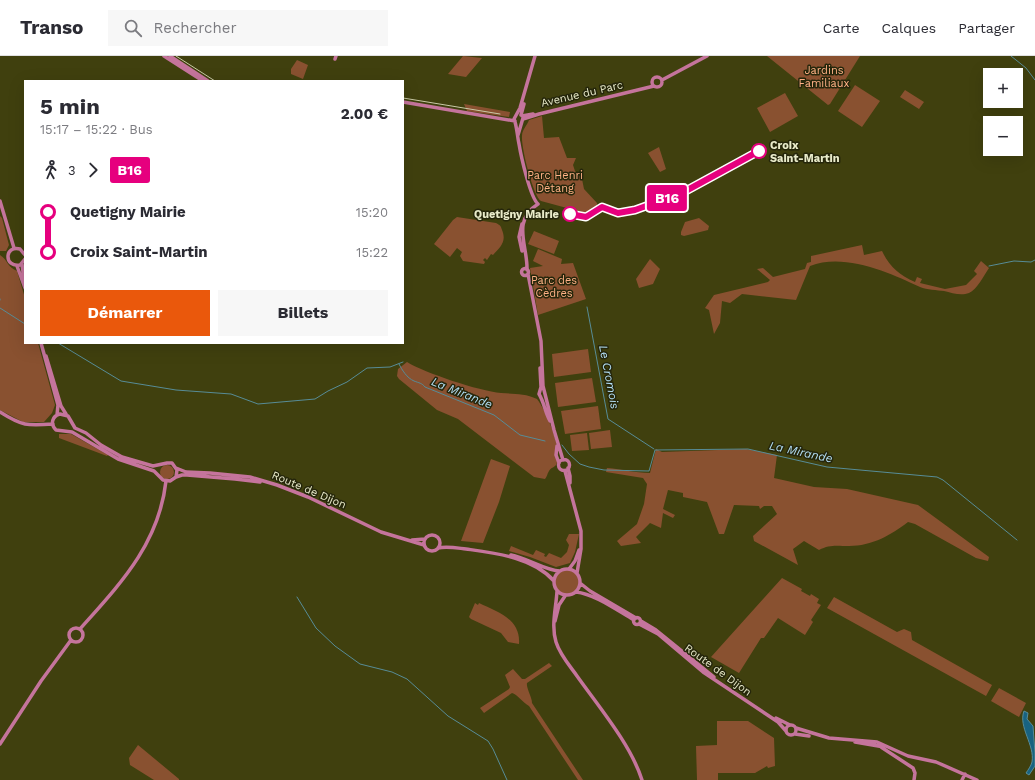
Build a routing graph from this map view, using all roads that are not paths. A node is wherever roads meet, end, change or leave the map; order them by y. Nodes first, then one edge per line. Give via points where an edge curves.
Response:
1 (164, 56) edge
2 (170, 56) edge
3 (535, 56) edge
4 (707, 56) edge
5 (201, 80) edge
6 (206, 80) edge
7 (662, 80) junction
8 (653, 85) junction
9 (404, 102) edge
10 (519, 118) junction
11 (0, 201) edge
12 (537, 203) junction
13 (14, 248) junction
14 (24, 254) edge
15 (24, 261) edge
16 (22, 264) junction
17 (17, 266) junction
18 (526, 272) junction
19 (24, 277) edge
20 (24, 285) edge
21 (41, 344) edge
22 (43, 349) junction
23 (0, 412) edge
24 (57, 415) junction
25 (66, 415) junction
26 (71, 423) junction
27 (53, 424) junction
28 (66, 431) junction
29 (556, 439) junction
30 (564, 460) junction
31 (558, 463) junction
32 (161, 465) junction
33 (176, 468) junction
34 (567, 470) junction
35 (159, 475) junction
36 (176, 478) junction
37 (166, 481) junction
38 (288, 489) junction
39 (425, 539) junction
40 (407, 540) junction
41 (439, 541) junction
42 (424, 545) junction
43 (438, 548) junction
44 (455, 548) junction
45 (580, 548) junction
46 (486, 552) junction
47 (568, 569) junction
48 (560, 571) junction
49 (577, 573) junction
50 (554, 580) junction
51 (580, 583) junction
52 (557, 591) junction
53 (576, 592) junction
54 (565, 596) junction
55 (635, 619) junction
56 (640, 622) junction
57 (80, 629) junction
58 (554, 630) junction
59 (71, 640) junction
60 (790, 725) junction
61 (796, 728) junction
62 (786, 731) junction
63 (795, 734) junction
64 (862, 743) junction
65 (0, 744) edge
66 (876, 745) junction
67 (882, 746) junction
68 (895, 750) junction
69 (965, 774) junction
70 (642, 780) edge
71 (914, 780) edge
72 (962, 780) edge
73 (977, 780) edge

1 - 5 main road
2 - 6 main road
3 - 10 main road
4 - 7 main road
7 - 8 main road via 660,86
7 - 8 main road via 656,78
8 - 10 main road, Avenue du Parc
9 - 10 main road, Avenue du Parc
10 - 12 main road via 518,136 526,174
11 - 13 main road
12 - 18 main road via 528,213 522,235
12 - 18 main road via 526,213 519,234
13 - 14 main road via 20,249
13 - 17 main road via 8,254 8,260
15 - 16 main road
16 - 17 main road
16 - 19 main road
17 - 20 main road
18 - 29 main road via 530,279 540,332 542,388 539,395
21 - 22 main road
22 - 24 main road via 58,405
22 - 25 main road
23 - 27 main road via 22,424
24 - 25 main road
24 - 27 main road via 53,419
25 - 26 main road
26 - 28 main road
26 - 32 main road via 122,457 146,465
27 - 28 main road via 59,432
28 - 35 main road via 118,459
29 - 30 main road
29 - 31 main road
30 - 31 main road
30 - 34 main road via 569,463
31 - 34 main road via 560,470
32 - 33 main road via 170,463
32 - 35 main road
33 - 36 main road
33 - 38 main road, Route de Dijon via 186,472 250,477
34 - 45 main road via 582,531
35 - 37 main road
36 - 37 main road
36 - 38 main road via 182,475 235,478
37 - 57 main road via 160,512 147,545 128,574
38 - 40 main road, Route de Dijon via 381,532
39 - 40 main road, Route de Dijon
39 - 41 main road via 433,535
39 - 42 main road
40 - 42 main road, Route de Dijon
41 - 43 main road
41 - 44 main road
42 - 43 main road via 430,551
43 - 44 main road
44 - 46 main road
45 - 47 main road via 575,561
45 - 49 main road
46 - 48 main road via 515,556 550,570
46 - 50 main road via 525,562
47 - 48 main road
47 - 49 main road
48 - 50 main road
49 - 51 main road
50 - 52 main road
51 - 53 main road
51 - 55 main road, Route de Dijon
52 - 54 main road
52 - 58 main road via 553,616
53 - 54 main road
53 - 55 main road, Route de Dijon
54 - 58 main road via 556,612
55 - 56 main road, Route de Dijon via 639,618
56 - 60 main road, Route de Dijon via 656,630 712,675 754,704
56 - 62 main road, Route de Dijon via 690,662 778,722
57 - 59 main road via 70,630 68,636
57 - 59 main road via 83,635 81,640
58 - 70 main road via 562,654 632,755
59 - 65 main road via 30,696
60 - 61 main road
60 - 62 main road
61 - 63 main road
61 - 67 main road via 829,738 873,741
62 - 63 main road via 790,735
63 - 64 main road
64 - 66 main road
64 - 67 main road via 869,742
66 - 67 main road
66 - 68 main road
67 - 68 main road
67 - 71 main road via 913,768
68 - 69 main road
69 - 72 main road
69 - 73 main road

